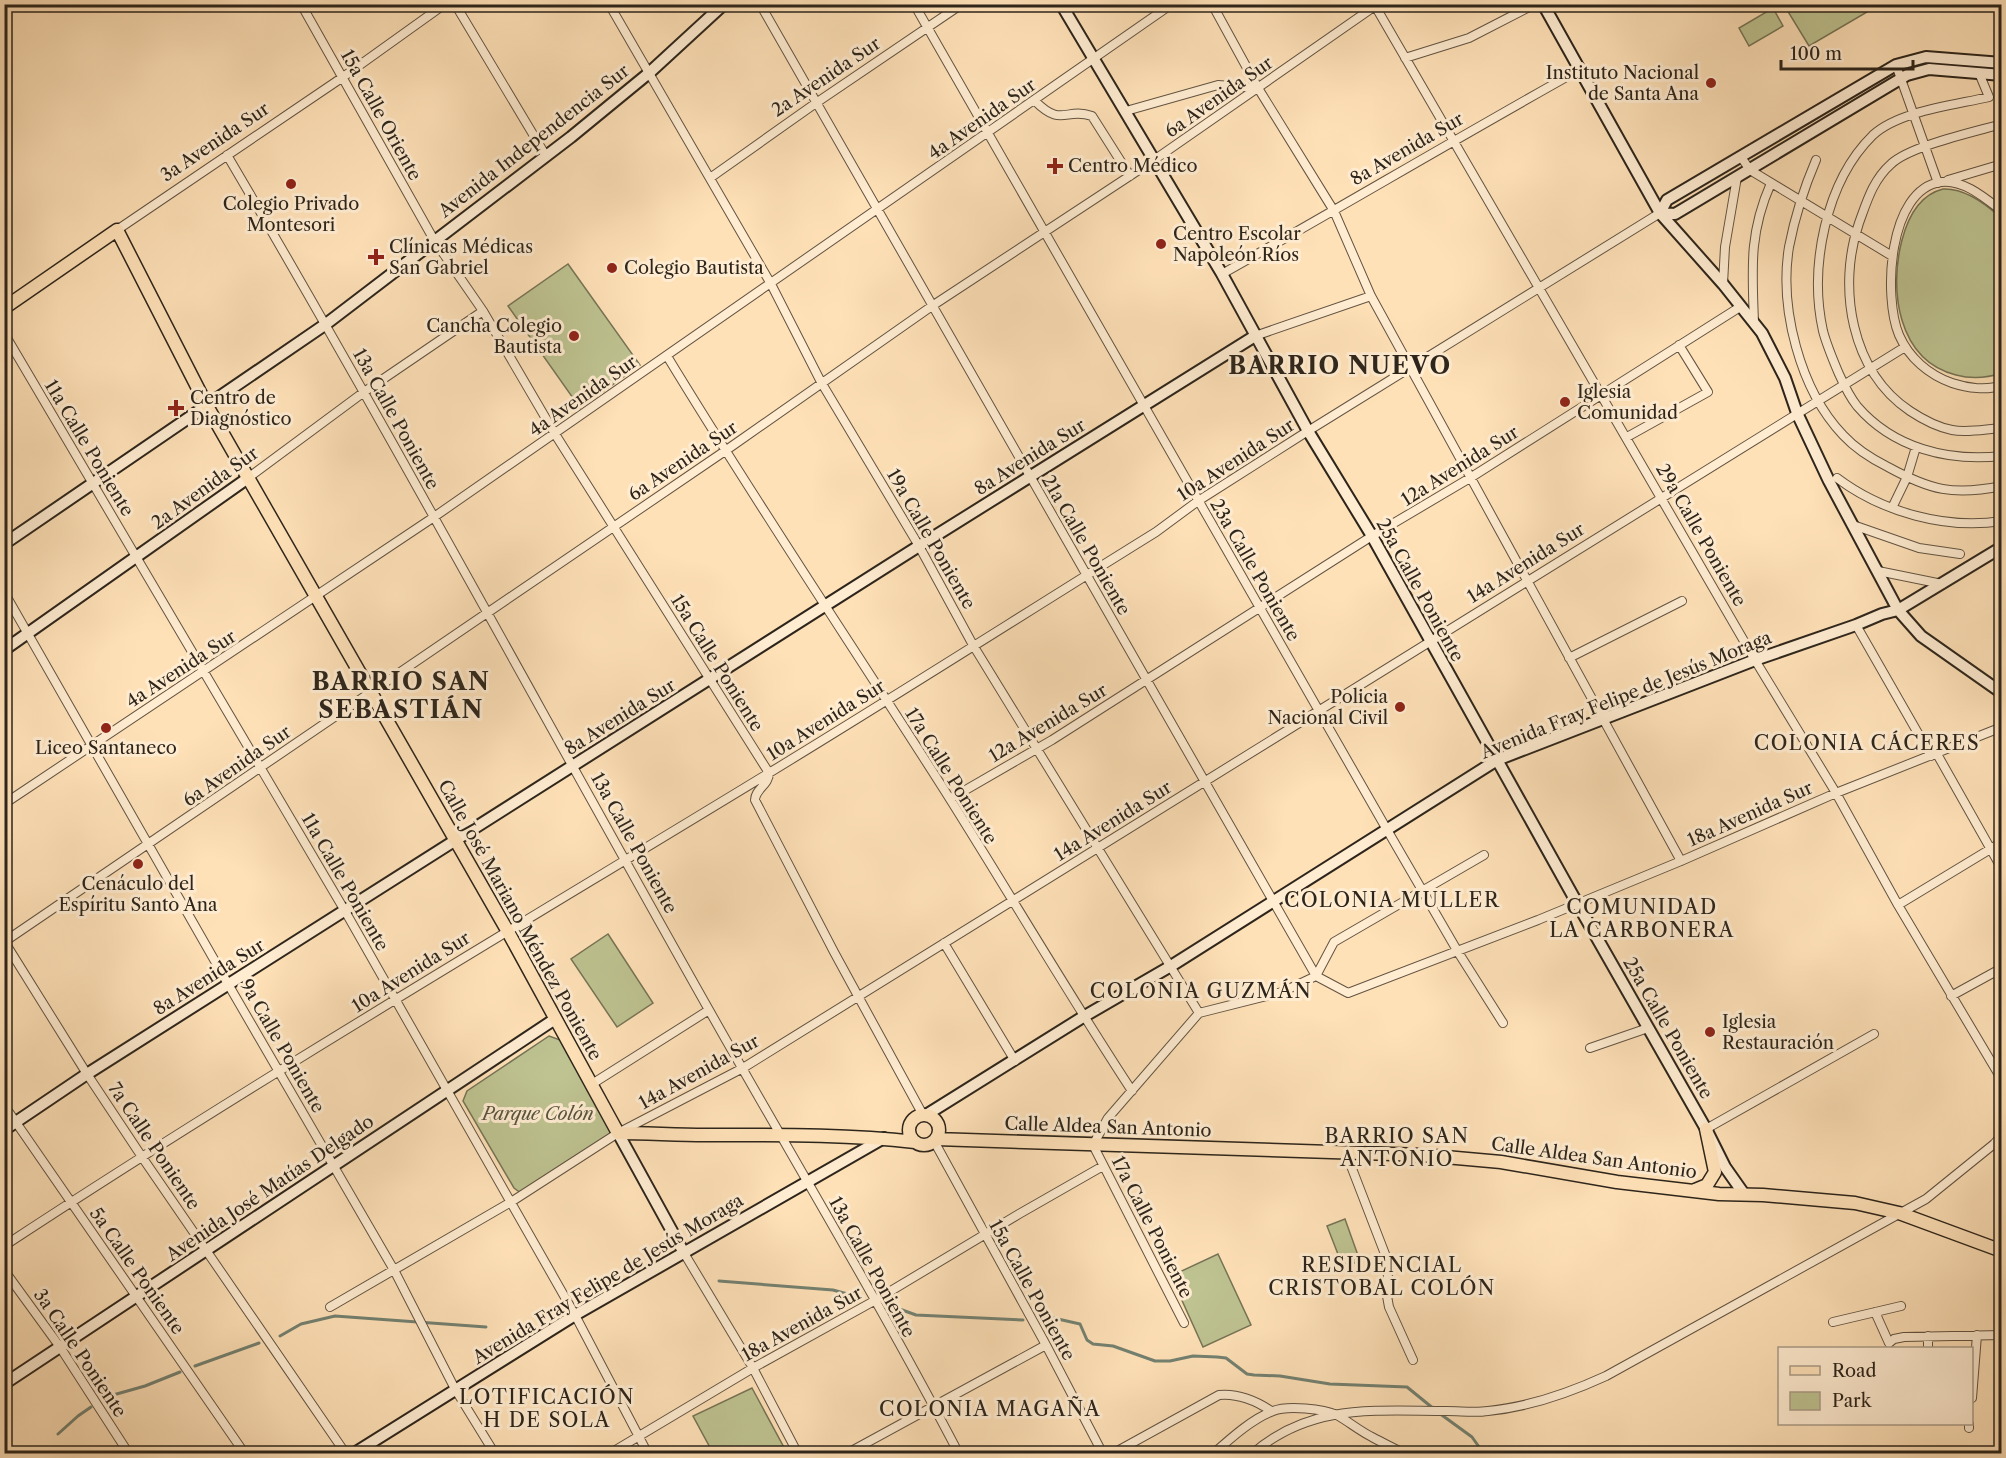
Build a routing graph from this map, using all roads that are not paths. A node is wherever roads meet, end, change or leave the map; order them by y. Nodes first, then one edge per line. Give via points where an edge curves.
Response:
1 (301, 4) edge
2 (445, 4) edge
3 (455, 4) edge
4 (609, 4) edge
5 (724, 4) edge
6 (760, 4) edge
7 (914, 4) edge
8 (962, 4) edge
9 (1061, 4) edge
10 (1172, 4) edge
11 (1212, 4) edge
12 (1535, 4) edge
13 (1543, 4) edge
14 (1376, 5) edge
15 (929, 27) junction
16 (1405, 58) junction
17 (1095, 59) junction
18 (2001, 63) edge
19 (1896, 65) junction
20 (1579, 70) junction
21 (649, 73) junction
22 (1979, 73) junction
23 (2001, 75) edge
24 (1900, 77) junction
25 (344, 78) junction
26 (1258, 88) junction
27 (1035, 101) junction
28 (816, 103) junction
29 (1126, 111) junction
30 (1914, 115) junction
31 (2001, 124) edge
32 (1795, 126) junction
33 (989, 133) junction
34 (1803, 138) junction
35 (1454, 140) junction
36 (1925, 147) junction
37 (227, 155) junction
38 (546, 156) junction
39 (1741, 157) junction
40 (1154, 160) junction
41 (1816, 160) dead end
42 (2001, 164) edge
43 (1750, 170) junction
44 (1130, 176) junction
45 (1737, 177) junction
46 (710, 178) junction
47 (1940, 182) junction
48 (1772, 183) junction
49 (1799, 200) junction
50 (877, 210) junction
51 (1334, 211) junction
52 (2001, 211) edge
53 (1660, 213) junction
54 (1827, 217) junction
55 (117, 230) junction
56 (1045, 230) junction
57 (1855, 234) junction
58 (434, 240) junction
59 (1892, 256) junction
60 (1222, 274) junction
61 (771, 284) junction
62 (1723, 284) junction
63 (1541, 288) junction
64 (1371, 296) junction
65 (932, 306) junction
66 (1740, 307) junction
67 (4, 308) edge
68 (483, 311) junction
69 (1754, 322) junction
70 (326, 324) junction
71 (4, 333) edge
72 (1256, 336) junction
73 (1679, 345) junction
74 (1905, 347) junction
75 (667, 356) junction
76 (1411, 369) junction
77 (1870, 369) junction
78 (821, 382) junction
79 (1843, 385) junction
80 (2000, 386) edge
81 (364, 392) junction
82 (1602, 394) junction
83 (2001, 400) edge
84 (1818, 401) junction
85 (1144, 404) junction
86 (207, 406) junction
87 (1797, 413) junction
88 (2001, 428) edge
89 (1308, 431) junction
90 (555, 434) junction
91 (1627, 437) junction
92 (1916, 447) junction
93 (725, 451) junction
94 (2001, 456) edge
95 (248, 477) junction
96 (1030, 477) junction
97 (1907, 477) junction
98 (1470, 478) junction
99 (1837, 478) dead end
100 (92, 484) junction
101 (2001, 486) edge
102 (1661, 497) junction
103 (1198, 501) junction
104 (1892, 508) junction
105 (434, 517) junction
106 (2001, 521) edge
107 (1853, 525) junction
108 (613, 526) junction
109 (1372, 536) junction
110 (4, 544) edge
111 (919, 546) junction
112 (2001, 546) edge
113 (1960, 554) dead end
114 (137, 558) junction
115 (1878, 571) junction
116 (1086, 575) junction
117 (1527, 580) junction
118 (1942, 584) junction
119 (4, 592) edge
120 (316, 597) junction
121 (1682, 601) dead end
122 (826, 605) junction
123 (1260, 607) junction
124 (1898, 610) junction
125 (487, 612) junction
126 (1856, 625) junction
127 (29, 633) junction
128 (1430, 640) junction
129 (974, 645) junction
130 (4, 650) edge
131 (1569, 658) junction
132 (1755, 660) junction
133 (204, 672) junction
134 (710, 679) junction
135 (1146, 680) junction
136 (370, 692) junction
137 (2001, 693) edge
138 (886, 700) junction
139 (1319, 710) junction
140 (1603, 719) junction
141 (2001, 727) edge
142 (93, 745) junction
143 (1037, 749) junction
144 (1934, 755) junction
145 (1497, 760) junction
146 (574, 766) junction
147 (261, 767) junction
148 (769, 773) junction
149 (1205, 782) junction
150 (1836, 793) junction
151 (950, 800) junction
152 (4, 804) edge
153 (1386, 828) junction
154 (454, 841) junction
155 (2001, 842) edge
156 (150, 844) junction
157 (1098, 848) junction
158 (1990, 849) junction
159 (1484, 855) dead end
160 (626, 859) junction
161 (1680, 861) junction
162 (2001, 869) edge
163 (1422, 891) junction
164 (1012, 902) junction
165 (1272, 902) junction
166 (1577, 903) junction
167 (1898, 905) junction
168 (345, 911) junction
169 (507, 930) junction
170 (5, 942) edge
171 (944, 943) junction
172 (1458, 952) junction
173 (1171, 966) junction
174 (2001, 968) edge
175 (1316, 976) junction
176 (228, 984) junction
177 (859, 996) junction
178 (1951, 996) junction
179 (396, 999) junction
180 (709, 1010) junction
181 (1199, 1013) junction
182 (1083, 1017) junction
183 (555, 1019) junction
184 (1503, 1023) dead end
185 (1648, 1028) junction
186 (1874, 1035) dead end
187 (1590, 1048) dead end
188 (1015, 1061) junction
189 (743, 1068) junction
190 (279, 1071) junction
191 (87, 1074) junction
192 (2001, 1080) edge
193 (592, 1084) junction
194 (448, 1090) junction
195 (1132, 1091) junction
196 (4, 1105) edge
197 (16, 1122) junction
198 (911, 1122) junction
199 (932, 1127) junction
200 (1706, 1129) junction
201 (4, 1130) edge
202 (618, 1133) junction
203 (780, 1134) junction
204 (2001, 1135) edge
205 (884, 1138) junction
206 (915, 1142) junction
207 (1094, 1144) junction
208 (1346, 1153) junction
209 (142, 1157) junction
210 (334, 1166) junction
211 (1103, 1166) junction
212 (808, 1183) junction
213 (1692, 1191) junction
214 (1744, 1194) junction
215 (71, 1202) junction
216 (512, 1202) junction
217 (1899, 1213) junction
218 (984, 1235) junction
219 (4, 1246) edge
220 (206, 1250) junction
221 (2001, 1251) edge
222 (684, 1253) junction
223 (4, 1270) edge
224 (394, 1270) junction
225 (136, 1296) junction
226 (874, 1301) junction
227 (1901, 1306) dead end
228 (330, 1307) dead end
229 (1875, 1312) junction
230 (575, 1315) junction
231 (1833, 1322) dead end
232 (1184, 1323) dead end
233 (1977, 1335) junction
234 (2001, 1335) edge
235 (1928, 1336) junction
236 (1046, 1345) junction
237 (1888, 1346) edge
238 (60, 1347) junction
239 (1928, 1347) edge
240 (1413, 1360) dead end
241 (753, 1368) junction
242 (1973, 1377) edge
243 (4, 1384) edge
244 (455, 1389) junction
245 (934, 1407) junction
246 (1271, 1412) junction
247 (1335, 1414) junction
248 (640, 1436) junction
249 (129, 1454) edge
250 (245, 1454) edge
251 (346, 1454) edge
252 (353, 1454) edge
253 (495, 1454) edge
254 (609, 1454) edge
255 (648, 1454) edge
256 (798, 1454) edge
257 (846, 1454) edge
258 (959, 1454) edge
259 (1103, 1454) edge
260 (1112, 1454) edge
261 (1213, 1454) edge
262 (1252, 1454) edge
263 (1405, 1454) edge

1 - 25 street, 15a Calle Oriente
2 - 25 street, 3a Avenida Sur
3 - 38 street
4 - 21 street, 19a Calle Poniente
5 - 21 street, Avenida Independencia Sur
6 - 28 street, 21a Calle Poniente
7 - 15 street, 23a Calle Poniente
8 - 15 street, 2a Avenida Sur
9 - 17 street, 25a Calle Poniente
10 - 17 street, 4a Avenida Sur
11 - 26 street
12 - 16 street via 1469,38
13 - 20 street
14 - 16 street, 29a Calle Poniente
14 - 26 street, 6a Avenida Sur
15 - 28 street, 2a Avenida Sur
15 - 33 street, 23a Calle Poniente
16 - 35 street, 29a Calle Poniente
17 - 27 street, 4a Avenida Sur
17 - 29 street, 25a Calle Poniente
18 - 19 street via 1933,57
19 - 24 street
19 - 32 street
20 - 35 street, 8a Avenida Sur
20 - 53 street
21 - 38 street, Avenida Independencia Sur
21 - 46 street, 19a Calle Poniente
22 - 23 street
22 - 24 street via 1929,69
22 - 30 street via 1989,97
24 - 30 street
24 - 34 street
25 - 37 street, 3a Avenida Sur
25 - 58 street, 15a Calle Oriente
26 - 29 street via 1218,86
26 - 40 street, 6a Avenida Sur
26 - 51 street
27 - 33 street, 4a Avenida Sur
27 - 44 street via 1052,115 1092,116
28 - 46 street, 2a Avenida Sur
28 - 50 street, 21a Calle Poniente
29 - 40 street, 25a Calle Poniente
30 - 36 street
30 - 54 street via 1874,134 1841,182
31 - 36 street
32 - 34 street
32 - 39 street
33 - 50 street, 4a Avenida Sur
33 - 56 street, 23a Calle Poniente
34 - 43 street
35 - 51 street, 8a Avenida Sur
35 - 63 street, 29a Calle Poniente
36 - 47 street
36 - 57 street via 1893,162 1876,178
37 - 55 street, 3a Avenida Sur
37 - 70 street, 13a Calle Poniente
38 - 58 street, Avenida Independencia Sur
39 - 43 street
39 - 53 street via 1667,200
40 - 44 street, 6a Avenida Sur
40 - 60 street, 25a Calle Poniente
41 - 49 street
42 - 47 street
43 - 45 street
43 - 48 street
44 - 56 street, 6a Avenida Sur
45 - 53 street via 1675,214
45 - 62 street
46 - 61 street, 19a Calle Poniente
47 - 52 street via 1967,187
47 - 59 street via 1922,190 1912,200
48 - 49 street
48 - 69 street via 1759,215 1754,244
49 - 54 street
49 - 84 street via 1789,247 1789,303 1800,362
50 - 61 street, 4a Avenida Sur
50 - 65 street, 21a Calle Poniente
51 - 60 street, 8a Avenida Sur
51 - 64 street
53 - 62 street
53 - 63 street, 10a Avenida Sur
54 - 57 street
54 - 79 street via 1818,288 1820,309 1828,348
55 - 67 main road, 3a Avenida Sur
55 - 86 main road, Calle José Mariano Méndez Poniente
56 - 65 street, 6a Avenida Sur
56 - 85 street, 23a Calle Poniente
57 - 59 street
57 - 77 street via 1849,265 1852,315
58 - 68 street, 15a Calle Poniente
58 - 70 street, Avenida Independencia Sur
59 - 74 street via 1893,316
60 - 72 street, 25a Calle Poniente
61 - 75 street, 4a Avenida Sur
61 - 78 street, 19a Calle Poniente
62 - 66 street
63 - 76 street, 10a Avenida Sur
63 - 82 street, 29a Calle Poniente
64 - 72 street
64 - 76 street
65 - 78 street, 6a Avenida Sur
65 - 96 street, 21a Calle Poniente
66 - 69 street
66 - 73 street, 12a Avenida Sur
68 - 81 street, 2a Avenida Sur
68 - 90 street, 15a Calle Poniente
69 - 87 street via 1781,370
70 - 81 street, 13a Calle Poniente
70 - 86 street, Avenida Independencia Sur
71 - 100 street, 11a Calle Poniente
72 - 85 street, 8a Avenida Sur
72 - 89 street, 25a Calle Poniente
73 - 82 street, 12a Avenida Sur
73 - 91 street via 1707,392
74 - 77 street, 14a Avenida Sur
74 - 80 street via 1921,365 1947,381 1977,388
75 - 90 street, 4a Avenida Sur
75 - 93 street, 17a Calle Poniente
76 - 89 street, 10a Avenida Sur
76 - 98 street
77 - 79 street, 14a Avenida Sur
77 - 88 street via 1892,396 1926,420 1953,430
78 - 93 street, 6a Avenida Sur
78 - 111 street, 19a Calle Poniente
79 - 84 street, 14a Avenida Sur
79 - 92 street via 1872,420
80 - 83 street
81 - 95 street, 2a Avenida Sur
81 - 105 street, 13a Calle Poniente
82 - 91 street, 29a Calle Poniente
82 - 98 street, 12a Avenida Sur
84 - 87 street, 14a Avenida Sur
84 - 97 street via 1850,442
85 - 96 street, 8a Avenida Sur
85 - 103 street, 23a Calle Poniente
86 - 95 main road, Calle José Mariano Méndez Poniente
86 - 100 street, Avenida Independencia Sur
87 - 102 street, 14a Avenida Sur
87 - 107 street
89 - 103 street, 10a Avenida Sur
89 - 109 street, 25a Calle Poniente
90 - 105 street, 4a Avenida Sur
90 - 108 street, 15a Calle Poniente
91 - 102 street, 29a Calle Poniente
92 - 94 street via 1958,457
92 - 97 street
93 - 108 street, 6a Avenida Sur
93 - 122 street, 17a Calle Poniente
95 - 114 street, 2a Avenida Sur
95 - 120 main road, Calle José Mariano Méndez Poniente
96 - 111 street, 8a Avenida Sur
96 - 116 street, 21a Calle Poniente
97 - 101 street via 1954,491
97 - 104 street
98 - 109 street, 12a Avenida Sur
98 - 117 street
99 - 104 street
100 - 110 street, Avenida Independencia Sur
100 - 114 street, 11a Calle Poniente
102 - 117 street, 14a Avenida Sur
102 - 132 street, 29a Calle Poniente
103 - 116 street, 10a Avenida Sur
103 - 123 street, 23a Calle Poniente
104 - 106 street via 1954,523
105 - 120 street, 4a Avenida Sur
105 - 125 street, 13a Calle Poniente
107 - 113 street via 1919,548
107 - 115 street
108 - 125 street, 6a Avenida Sur
108 - 134 street, 15a Calle Poniente
109 - 123 street, 12a Avenida Sur
109 - 128 street, 25a Calle Poniente
111 - 122 street, 8a Avenida Sur
111 - 129 street, 19a Calle Poniente
112 - 118 street, Avenida Fray Felipe de Jesús Moraga
114 - 127 street, 2a Avenida Sur
114 - 133 street, 11a Calle Poniente
115 - 118 street
115 - 124 street
116 - 129 street, 10a Avenida Sur
116 - 135 street, 21a Calle Poniente
117 - 128 street, 14a Avenida Sur
117 - 131 street
118 - 124 street, Avenida Fray Felipe de Jesús Moraga
119 - 127 street, 9a Calle Poniente
120 - 133 street, 4a Avenida Sur
120 - 136 main road, Calle José Mariano Méndez Poniente
121 - 131 street
122 - 134 street, 8a Avenida Sur
122 - 138 street, 17a Calle Poniente
123 - 135 street, 12a Avenida Sur
123 - 139 street, 23a Calle Poniente
124 - 126 street, Avenida Fray Felipe de Jesús Moraga
124 - 137 street via 1921,636
125 - 136 street, 6a Avenida Sur
125 - 146 street, 13a Calle Poniente
126 - 132 street, Avenida Fray Felipe de Jesús Moraga
126 - 144 street
127 - 130 street, 2a Avenida Sur
127 - 142 street, 9a Calle Poniente
128 - 139 street, 14a Avenida Sur
128 - 145 street, 25a Calle Poniente
129 - 138 street, 10a Avenida Sur
129 - 143 street, 19a Calle Poniente
131 - 140 street
132 - 140 street, Avenida Fray Felipe de Jesús Moraga
132 - 150 street, 29a Calle Poniente
133 - 142 street, 4a Avenida Sur
133 - 147 street, 11a Calle Poniente
134 - 146 street, 8a Avenida Sur
134 - 148 street, 15a Calle Poniente
135 - 143 street, 12a Avenida Sur
135 - 149 street, 21a Calle Poniente
136 - 147 street, 6a Avenida Sur
136 - 154 main road, Calle José Mariano Méndez Poniente
138 - 148 street, 10a Avenida Sur
138 - 151 street, 17a Calle Poniente
139 - 149 street, 14a Avenida Sur
139 - 153 street, 23a Calle Poniente
140 - 145 street, Avenida Fray Felipe de Jesús Moraga
140 - 161 street
141 - 144 street, 18a Avenida Sur
142 - 152 street, 4a Avenida Sur
142 - 156 street, 9a Calle Poniente
143 - 151 street, 12a Avenida Sur
143 - 157 street, 19a Calle Poniente
144 - 150 street, 18a Avenida Sur
144 - 158 street
145 - 153 street, Avenida Fray Felipe de Jesús Moraga
145 - 166 street, 25a Calle Poniente
146 - 154 street, 8a Avenida Sur
146 - 160 street, 13a Calle Poniente
147 - 156 street, 6a Avenida Sur
147 - 168 street, 11a Calle Poniente
148 - 160 street, 10a Avenida Sur
148 - 177 street, 15a Calle Poniente via 755,800
149 - 157 street, 14a Avenida Sur
149 - 165 street, 21a Calle Poniente
150 - 161 street, 18a Avenida Sur
150 - 167 street, 29a Calle Poniente
151 - 164 street, 17a Calle Poniente
153 - 163 street, 23a Calle Poniente
153 - 165 street, Avenida Fray Felipe de Jesús Moraga
154 - 168 street, 8a Avenida Sur
154 - 169 main road, Calle José Mariano Méndez Poniente
155 - 158 street
156 - 170 street, 6a Avenida Sur
156 - 176 street, 9a Calle Poniente
157 - 164 street, 14a Avenida Sur
157 - 173 street, 19a Calle Poniente
158 - 162 street
158 - 167 street
159 - 163 street
160 - 169 street, 10a Avenida Sur
160 - 180 street, 13a Calle Poniente
161 - 166 street, 18a Avenida Sur
163 - 172 street, 23a Calle Poniente
163 - 175 street via 1334,942
164 - 171 street, 14a Avenida Sur
164 - 182 street, 17a Calle Poniente
165 - 173 street, Avenida Fray Felipe de Jesús Moraga
165 - 175 street, 21a Calle Poniente
166 - 172 street, 18a Avenida Sur
166 - 185 street, 25a Calle Poniente
167 - 178 street, 29a Calle Poniente
168 - 176 street, 8a Avenida Sur
168 - 179 street, 11a Calle Poniente
169 - 179 street, 10a Avenida Sur
169 - 183 main road, Calle José Mariano Méndez Poniente
170 - 191 street, 7a Calle Poniente
171 - 177 street, 14a Avenida Sur
171 - 188 street
172 - 175 street, 18a Avenida Sur via 1348,993
172 - 184 street, 23a Calle Poniente
173 - 181 street, 19a Calle Poniente
173 - 182 street, Avenida Fray Felipe de Jesús Moraga
174 - 178 street
175 - 181 street via 1281,992
176 - 190 street, 9a Calle Poniente
176 - 191 street, 8a Avenida Sur
177 - 189 street, 14a Avenida Sur
177 - 199 street, 15a Calle Poniente
178 - 192 street, 29a Calle Poniente
179 - 190 street, 10a Avenida Sur
179 - 194 street, 11a Calle Poniente
180 - 189 street, 13a Calle Poniente
180 - 193 street
181 - 195 street
182 - 188 street, Avenida Fray Felipe de Jesús Moraga
182 - 195 street, 17a Calle Poniente
183 - 193 main road, Calle José Mariano Méndez Poniente
183 - 194 street, Avenida José Matías Delgado
185 - 187 street
185 - 200 street, 25a Calle Poniente
186 - 200 street
188 - 199 street, Avenida Fray Felipe de Jesús Moraga via 939,1108
189 - 202 street, 14a Avenida Sur
189 - 203 street, 13a Calle Poniente
190 - 209 street, 10a Avenida Sur
190 - 210 street, 9a Calle Poniente
191 - 197 street, 8a Avenida Sur
191 - 209 street, 7a Calle Poniente
193 - 202 main road, Calle José Mariano Méndez Poniente
194 - 210 street, Avenida José Matías Delgado
194 - 216 street, 11a Calle Poniente
195 - 207 street via 1108,1118
196 - 197 street, 5a Calle Poniente
197 - 201 street, 8a Avenida Sur
197 - 215 street, 5a Calle Poniente
198 - 199 main road
198 - 205 main road
198 - 206 main road via 909,1131
199 - 206 main road, Calle Aldea San Antonio via 925,1145
199 - 207 main road, Calle Aldea San Antonio via 958,1140
199 - 218 street, 15a Calle Poniente
200 - 213 main road via 1715,1172 1707,1185
200 - 214 street, 25a Calle Poniente
202 - 203 main road
202 - 216 street, 14a Avenida Sur
202 - 222 street, Calle José Mariano Méndez Poniente
203 - 205 main road
203 - 212 street, 13a Calle Poniente
204 - 217 street via 1926,1199
205 - 206 main road
205 - 212 street, Avenida Fray Felipe de Jesús Moraga
207 - 208 main road, Calle Aldea San Antonio
207 - 211 street, 17a Calle Poniente
208 - 213 main road, Calle Aldea San Antonio via 1501,1162
208 - 240 street via 1385,1254 1389,1307
209 - 215 street, 10a Avenida Sur
209 - 220 street, 7a Calle Poniente
210 - 220 street, Avenida José Matías Delgado
210 - 224 street, 9a Calle Poniente
211 - 218 street, 18a Avenida Sur
211 - 232 street, 17a Calle Poniente
212 - 222 street, Avenida Fray Felipe de Jesús Moraga
212 - 226 street, 13a Calle Poniente
213 - 214 main road, Calle Aldea San Antonio
214 - 217 main road, Calle Aldea San Antonio via 1848,1202
215 - 219 street, 10a Avenida Sur
215 - 225 street, 5a Calle Poniente
216 - 224 street, 14a Avenida Sur
216 - 230 street, 11a Calle Poniente
217 - 221 main road, Calle Aldea San Antonio
217 - 247 street via 1617,1371 1577,1389 1487,1412
218 - 226 street, 18a Avenida Sur
218 - 236 street, 15a Calle Poniente
220 - 225 street, Avenida José Matías Delgado
220 - 251 street, 7a Calle Poniente
222 - 230 street, Avenida Fray Felipe de Jesús Moraga
222 - 241 street, Calle José Mariano Méndez Poniente
223 - 238 street, 3a Calle Poniente
224 - 228 street, 14a Avenida Sur
224 - 244 street, 9a Calle Poniente
225 - 238 street, Avenida José Matías Delgado
225 - 250 street, 5a Calle Poniente
226 - 241 street, 18a Avenida Sur
226 - 245 street, 13a Calle Poniente
227 - 229 street
229 - 231 street
229 - 237 street
230 - 244 street, Avenida Fray Felipe de Jesús Moraga
230 - 248 street, 11a Calle Poniente
233 - 234 street
233 - 235 street
233 - 242 street
235 - 237 street via 1894,1339
235 - 239 street
236 - 245 street
236 - 259 street, 15a Calle Poniente
238 - 243 street, Avenida José Matías Delgado
238 - 249 street, 3a Calle Poniente
241 - 248 street, 18a Avenida Sur
241 - 256 street, Calle José Mariano Méndez Poniente
244 - 252 street, Avenida Fray Felipe de Jesús Moraga
244 - 253 street, 9a Calle Poniente
245 - 257 street
245 - 258 street, 13a Calle Poniente
246 - 247 street via 1299,1408
246 - 260 street via 1260,1403 1220,1395
246 - 261 street
247 - 262 street via 1277,1434
247 - 263 street
248 - 254 street, 18a Avenida Sur
248 - 255 street, 11a Calle Poniente

